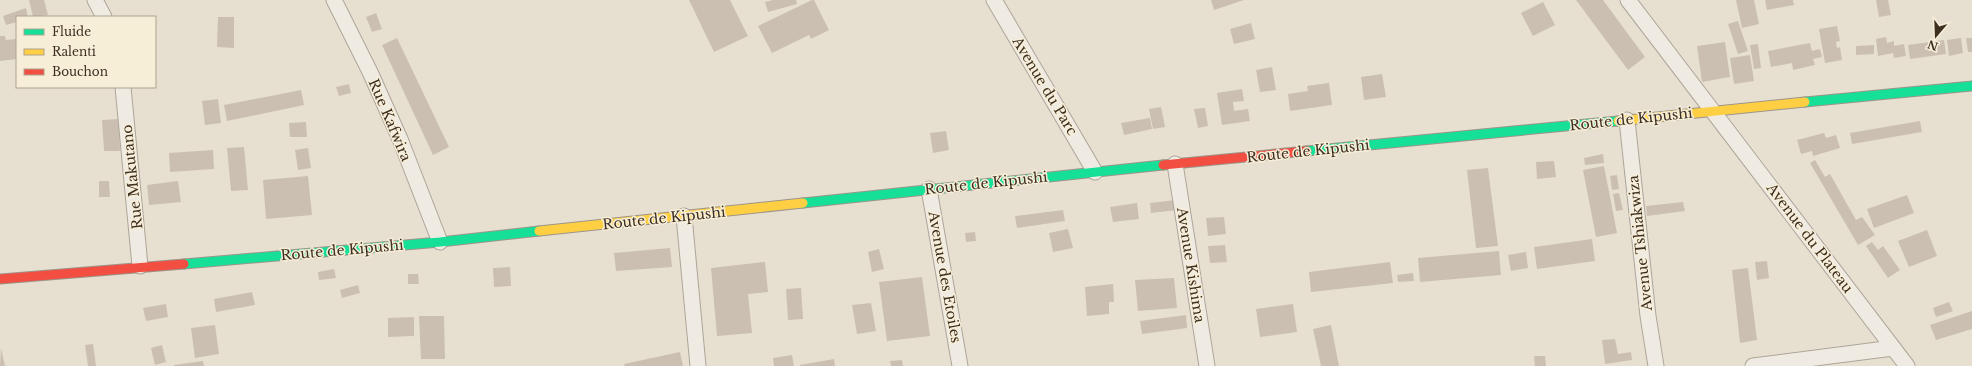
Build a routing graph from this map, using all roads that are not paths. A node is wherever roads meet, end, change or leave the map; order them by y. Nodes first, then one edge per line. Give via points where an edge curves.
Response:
1 (95, 0) edge
2 (334, 0) edge
3 (994, 0) edge
4 (1628, 0) edge
5 (103, 16) edge
6 (1972, 86) edge
7 (123, 88) edge
8 (1713, 110) junction
9 (1627, 120) junction
10 (1175, 164) junction
11 (1095, 172) junction
12 (929, 189) junction
13 (684, 216) junction
14 (440, 242) junction
15 (140, 266) junction
16 (0, 279) edge
17 (1893, 348) junction
18 (698, 366) edge
19 (960, 366) edge
20 (1207, 366) edge
21 (1656, 366) edge
22 (1753, 366) edge
23 (1908, 366) edge

1 - 5 street
2 - 14 street, Rue Kafwira via 400,140
3 - 11 street, Avenue du Parc
4 - 8 street, Avenue du Plateau
6 - 8 main road, Route de Kipushi
7 - 15 street, Rue Makutano
8 - 9 main road, Route de Kipushi
8 - 17 street, Avenue du Plateau
9 - 10 main road, Route de Kipushi
9 - 21 street, Avenue Tshiakwiza via 1648,316
10 - 11 main road, Route de Kipushi
10 - 20 street, Avenue Kishima
11 - 12 main road, Route de Kipushi
12 - 13 main road, Route de Kipushi
12 - 19 street, Avenue des Etoiles
13 - 14 main road, Route de Kipushi
13 - 18 street
14 - 15 main road, Route de Kipushi
15 - 16 main road, Route de Kipushi
17 - 22 street
17 - 23 street, Avenue du Plateau

